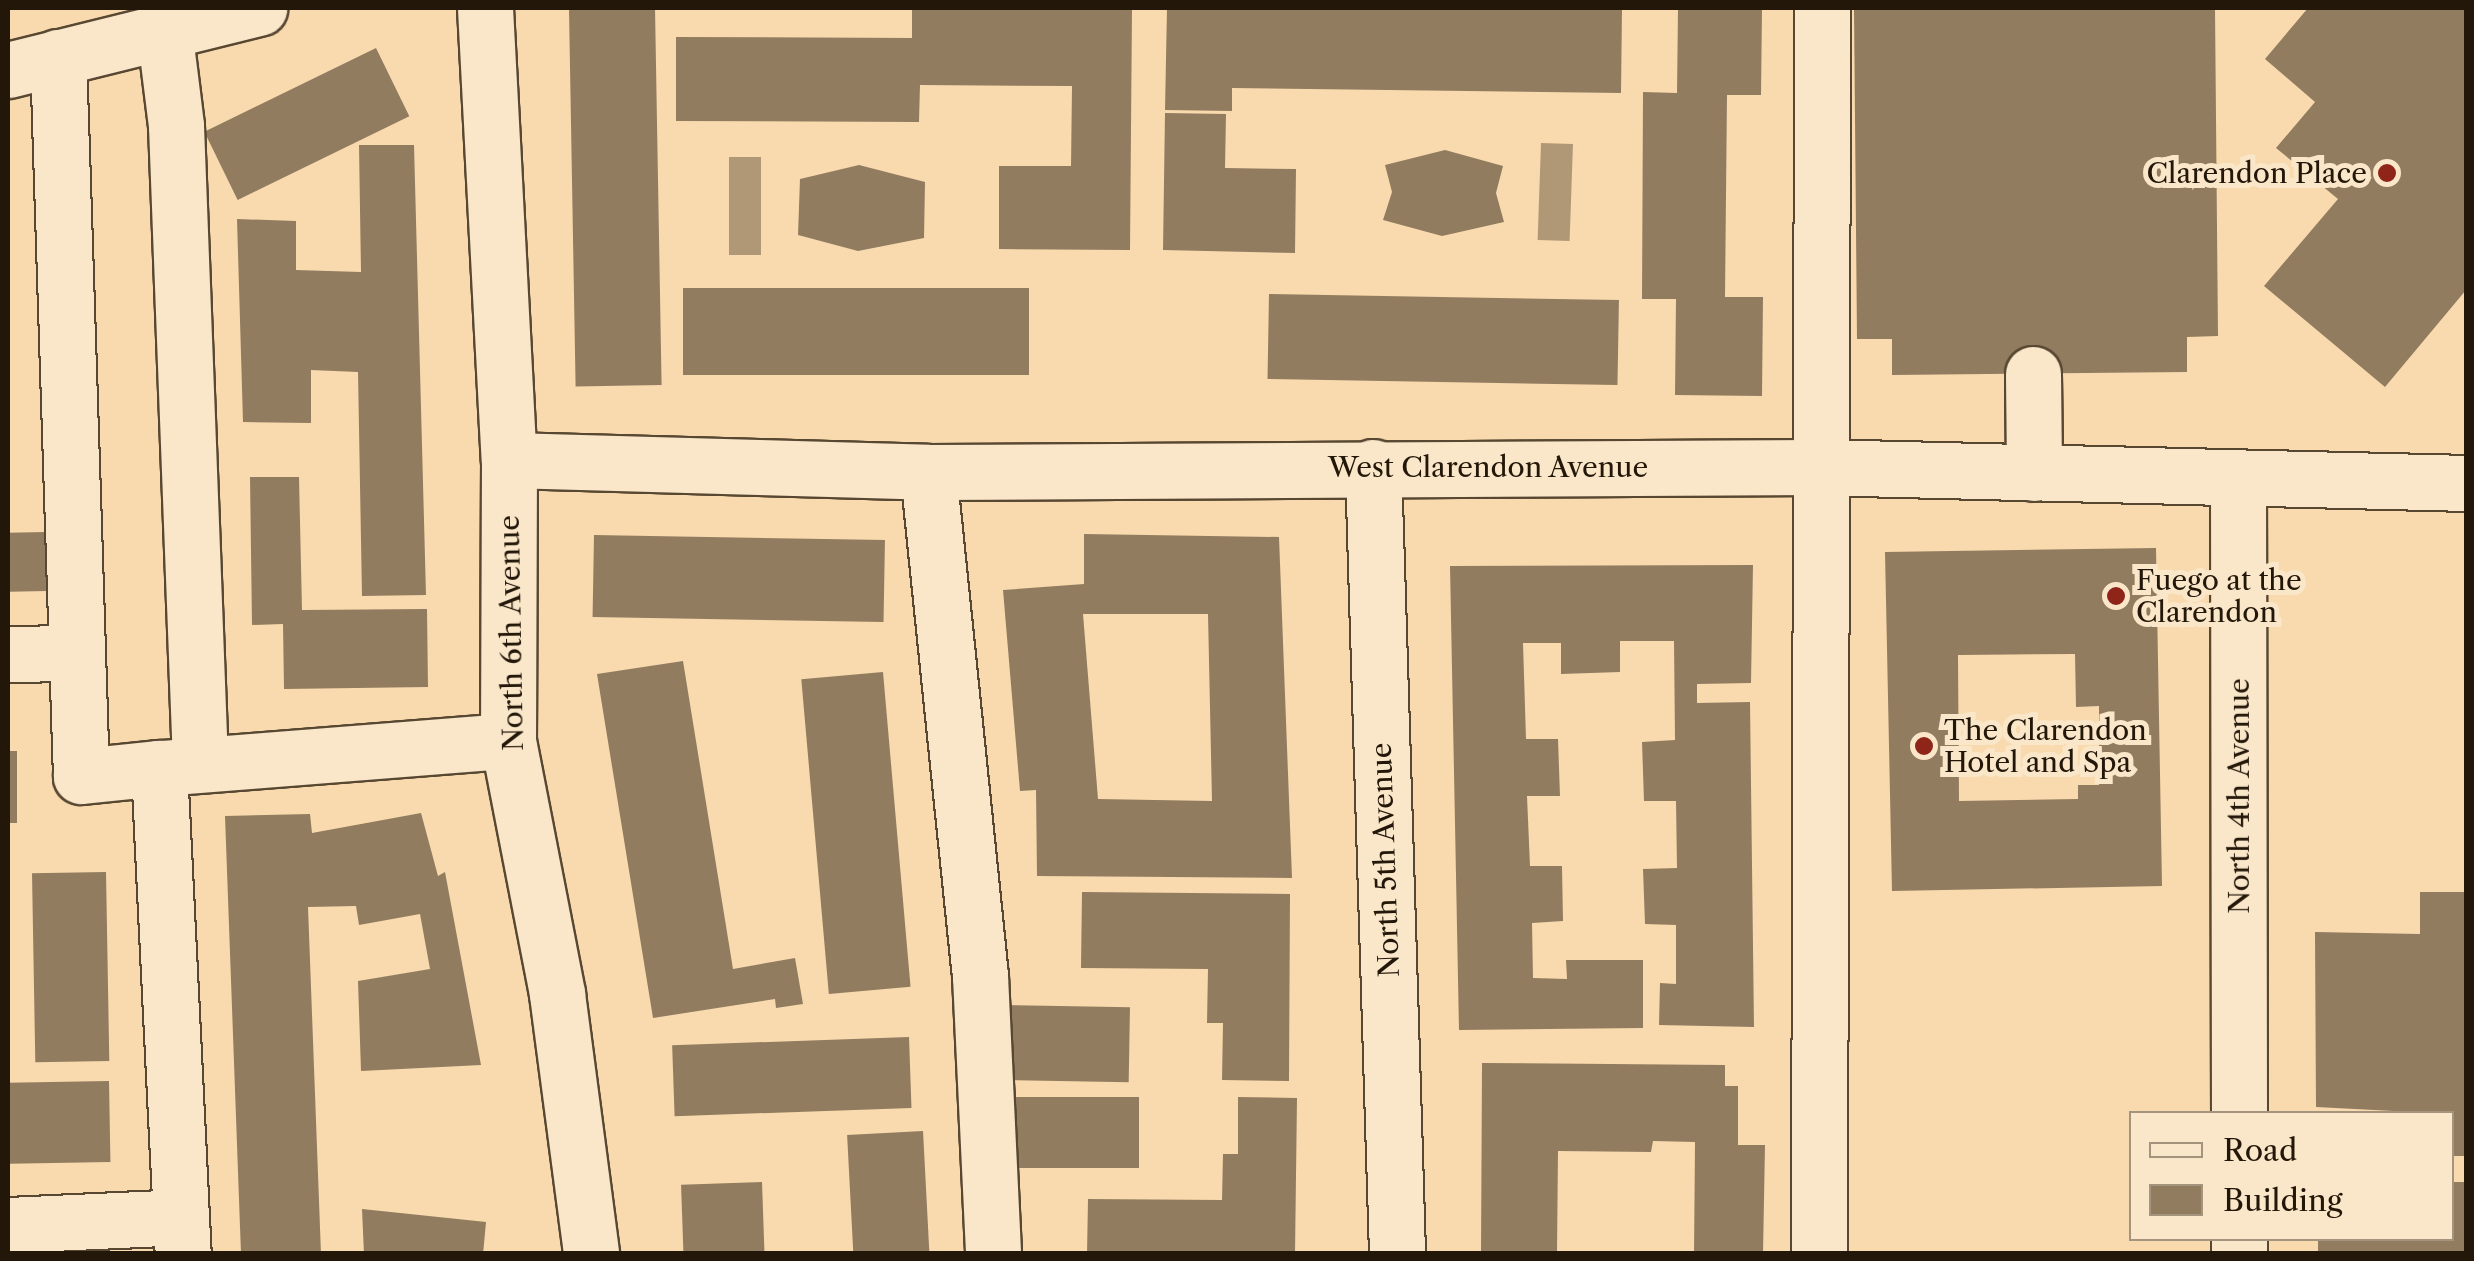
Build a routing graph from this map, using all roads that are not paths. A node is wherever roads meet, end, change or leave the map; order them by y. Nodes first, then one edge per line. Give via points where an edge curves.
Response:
1 (259, 8) edge
2 (485, 8) edge
3 (1822, 8) edge
4 (142, 25) edge
5 (33, 63) edge
6 (2033, 374) dead end
7 (509, 460) junction
8 (1373, 467) junction
9 (1818, 467) junction
10 (928, 472) junction
11 (2034, 473) junction
12 (2238, 479) junction
13 (2466, 483) edge
14 (75, 653) junction
15 (8, 654) edge
16 (508, 741) junction
17 (180, 766) junction
18 (2239, 1111) edge
19 (8, 1226) edge
20 (182, 1235) edge
21 (592, 1254) edge
22 (993, 1254) edge
23 (1397, 1254) edge
24 (1819, 1254) edge

1 - 4 street
2 - 7 street, North 6th Avenue
3 - 9 street
4 - 5 street
4 - 17 street via 176,126
5 - 14 street
6 - 11 street
7 - 10 street, West Clarendon Avenue
7 - 16 street, North 6th Avenue
8 - 9 street, West Clarendon Avenue
8 - 10 street, West Clarendon Avenue
8 - 23 street, North 5th Avenue
9 - 11 street, West Clarendon Avenue
9 - 24 street
10 - 22 street via 980,976
11 - 12 street, West Clarendon Avenue
12 - 13 street, West Clarendon Avenue
12 - 18 street, North 4th Avenue
14 - 15 street
14 - 17 street via 81,776
16 - 17 street
16 - 21 street, North 6th Avenue via 558,994
17 - 20 street
19 - 20 street

